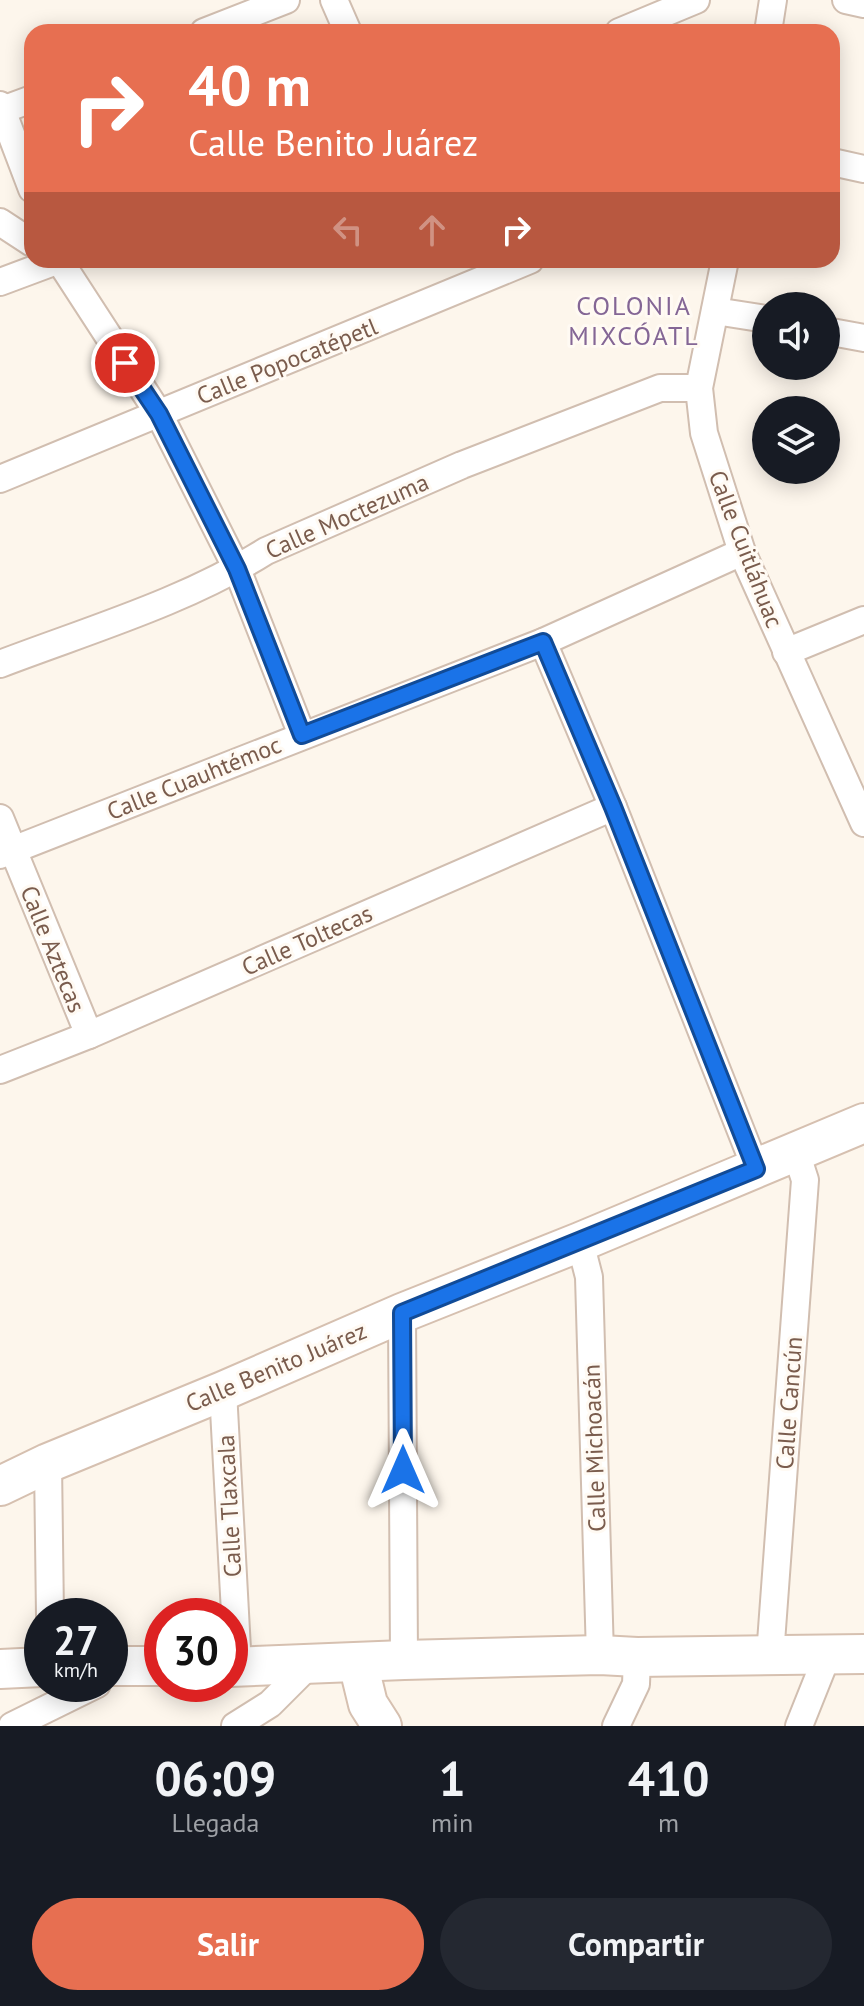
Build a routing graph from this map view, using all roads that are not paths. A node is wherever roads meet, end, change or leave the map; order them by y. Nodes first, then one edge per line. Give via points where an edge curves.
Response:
1 (286, 0) edge
2 (334, 0) edge
3 (696, 0) edge
4 (773, 0) edge
5 (846, 0) edge
6 (864, 4) edge
7 (224, 24) edge
8 (344, 24) edge
9 (638, 24) edge
10 (769, 24) edge
11 (24, 101) edge
12 (1, 108) edge
13 (840, 164) edge
14 (24, 168) edge
15 (864, 169) edge
16 (0, 222) edge
17 (24, 238) edge
18 (38, 268) edge
19 (64, 268) edge
20 (511, 268) edge
21 (723, 268) edge
22 (0, 282) edge
23 (715, 311) junction
24 (752, 317) edge
25 (859, 338) edge
26 (864, 362) edge
27 (699, 388) junction
28 (159, 414) junction
29 (0, 479) edge
30 (742, 552) junction
31 (237, 569) junction
32 (864, 620) edge
33 (543, 642) junction
34 (786, 652) junction
35 (0, 664) edge
36 (302, 735) junction
37 (613, 807) junction
38 (0, 818) edge
39 (863, 819) edge
40 (6, 852) edge
41 (89, 1035) junction
42 (0, 1070) edge
43 (864, 1123) edge
44 (796, 1152) junction
45 (756, 1169) junction
46 (580, 1242) junction
47 (402, 1313) junction
48 (223, 1391) junction
49 (48, 1463) junction
50 (0, 1486) edge
51 (50, 1598) edge
52 (231, 1598) edge
53 (864, 1654) edge
54 (619, 1656) junction
55 (770, 1656) junction
56 (827, 1656) junction
57 (404, 1660) junction
58 (358, 1663) junction
59 (309, 1665) junction
60 (248, 1667) edge
61 (24, 1668) edge
62 (0, 1669) edge
63 (61, 1702) edge
64 (12, 1726) edge
65 (235, 1726) edge
66 (382, 1726) edge
67 (616, 1726) edge
68 (799, 1726) edge

1 - 7 street
2 - 8 street
3 - 9 street
4 - 10 street
5 - 6 street
11 - 12 street
12 - 14 street
13 - 15 street
16 - 17 street
18 - 22 street
19 - 28 street
20 - 28 street, Calle Popocatépetl
21 - 23 street, Calle Cuitláhuac
23 - 24 street
23 - 27 street, Calle Cuitláhuac
25 - 26 street
27 - 30 street, Calle Cuitláhuac via 704,433
27 - 31 street, Calle Moctezuma via 660,388 462,465 266,551
28 - 29 street, Calle Popocatépetl
28 - 31 street
30 - 33 street, Calle Cuauhtémoc
30 - 34 street, Calle Cuitláhuac
31 - 35 street, Calle Moctezuma
31 - 36 street
32 - 34 street
33 - 36 street, Calle Cuauhtémoc
33 - 37 street
34 - 39 street, Calle Cuitláhuac
36 - 40 street, Calle Cuauhtémoc
37 - 41 street, Calle Toltecas
37 - 45 street
38 - 40 street, Calle Aztecas
40 - 41 street, Calle Aztecas
41 - 42 street, Calle Toltecas
43 - 44 street, Calle Benito Juárez
44 - 45 street, Calle Benito Juárez
44 - 55 street, Calle Cancún via 805,1180
45 - 46 street, Calle Benito Juárez
46 - 47 street, Calle Benito Juárez
46 - 54 street, Calle Michoacán via 589,1277
47 - 48 street, Calle Benito Juárez
47 - 57 street
48 - 49 street, Calle Benito Juárez
48 - 52 street, Calle Tlaxcala
49 - 50 street, Calle Benito Juárez
49 - 51 street
53 - 56 street
54 - 55 street
54 - 57 street
54 - 67 street, Calle Michoacán via 636,1684
55 - 56 street
56 - 68 street
57 - 58 street
58 - 59 street
58 - 66 street via 368,1704
59 - 60 street
59 - 65 street via 270,1704
61 - 62 street
63 - 64 street

